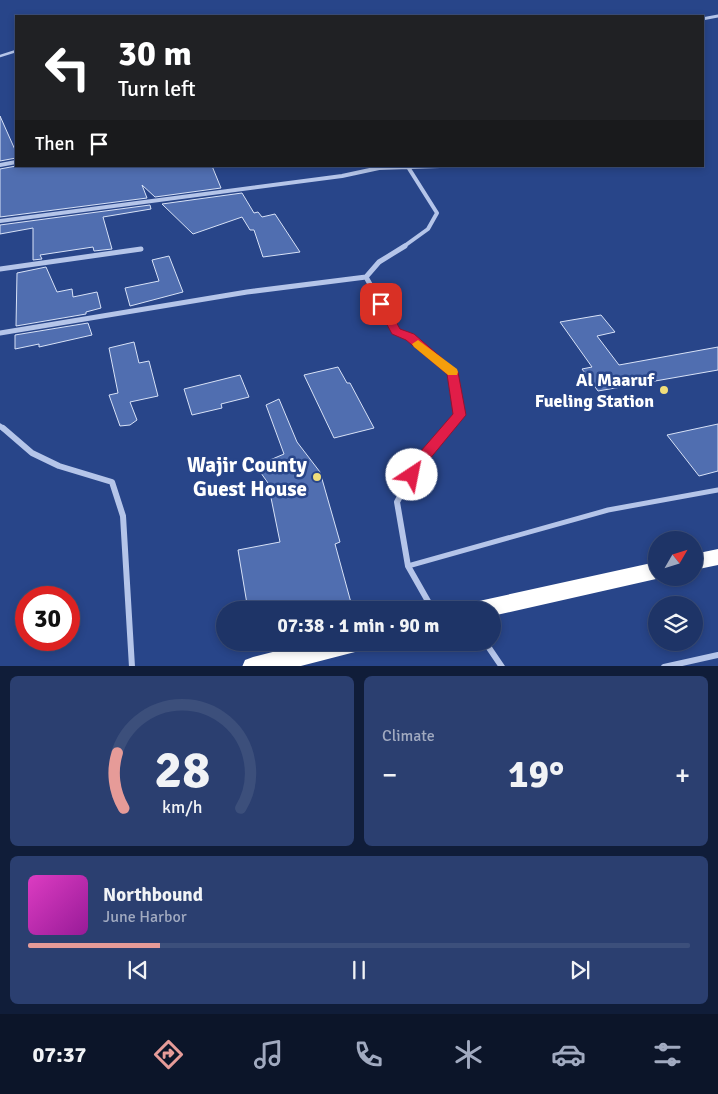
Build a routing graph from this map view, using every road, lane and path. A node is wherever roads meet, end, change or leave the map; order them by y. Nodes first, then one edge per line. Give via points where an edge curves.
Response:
1 (718, 16) edge
2 (704, 20) edge
3 (15, 51) edge
4 (0, 56) edge
5 (15, 162) edge
6 (0, 165) edge
7 (408, 167) edge
8 (433, 167) edge
9 (0, 221) edge
10 (141, 249) dead end
11 (0, 269) edge
12 (366, 277) junction
13 (0, 333) edge
14 (0, 426) edge
15 (718, 490) edge
16 (718, 557) edge
17 (703, 560) edge
18 (408, 566) junction
19 (648, 572) edge
20 (428, 601) edge
21 (501, 605) edge
22 (317, 651) edge
23 (491, 651) edge
24 (718, 655) edge
25 (132, 666) edge
26 (253, 666) edge
27 (502, 666) edge
28 (664, 666) edge

1 - 2 street
3 - 4 lane
5 - 6 street
7 - 8 street
7 - 9 street via 373,168 342,176
7 - 12 street via 437,213 436,220 429,229 378,263
10 - 11 street
12 - 13 street via 247,292
12 - 18 street via 396,331 410,337 452,372 459,415 419,462 397,502
14 - 25 street via 32,453 60,466 112,482 123,516
15 - 18 lane via 608,510
16 - 17 highway
18 - 20 street
19 - 21 highway
22 - 26 highway
23 - 27 street
24 - 28 street

